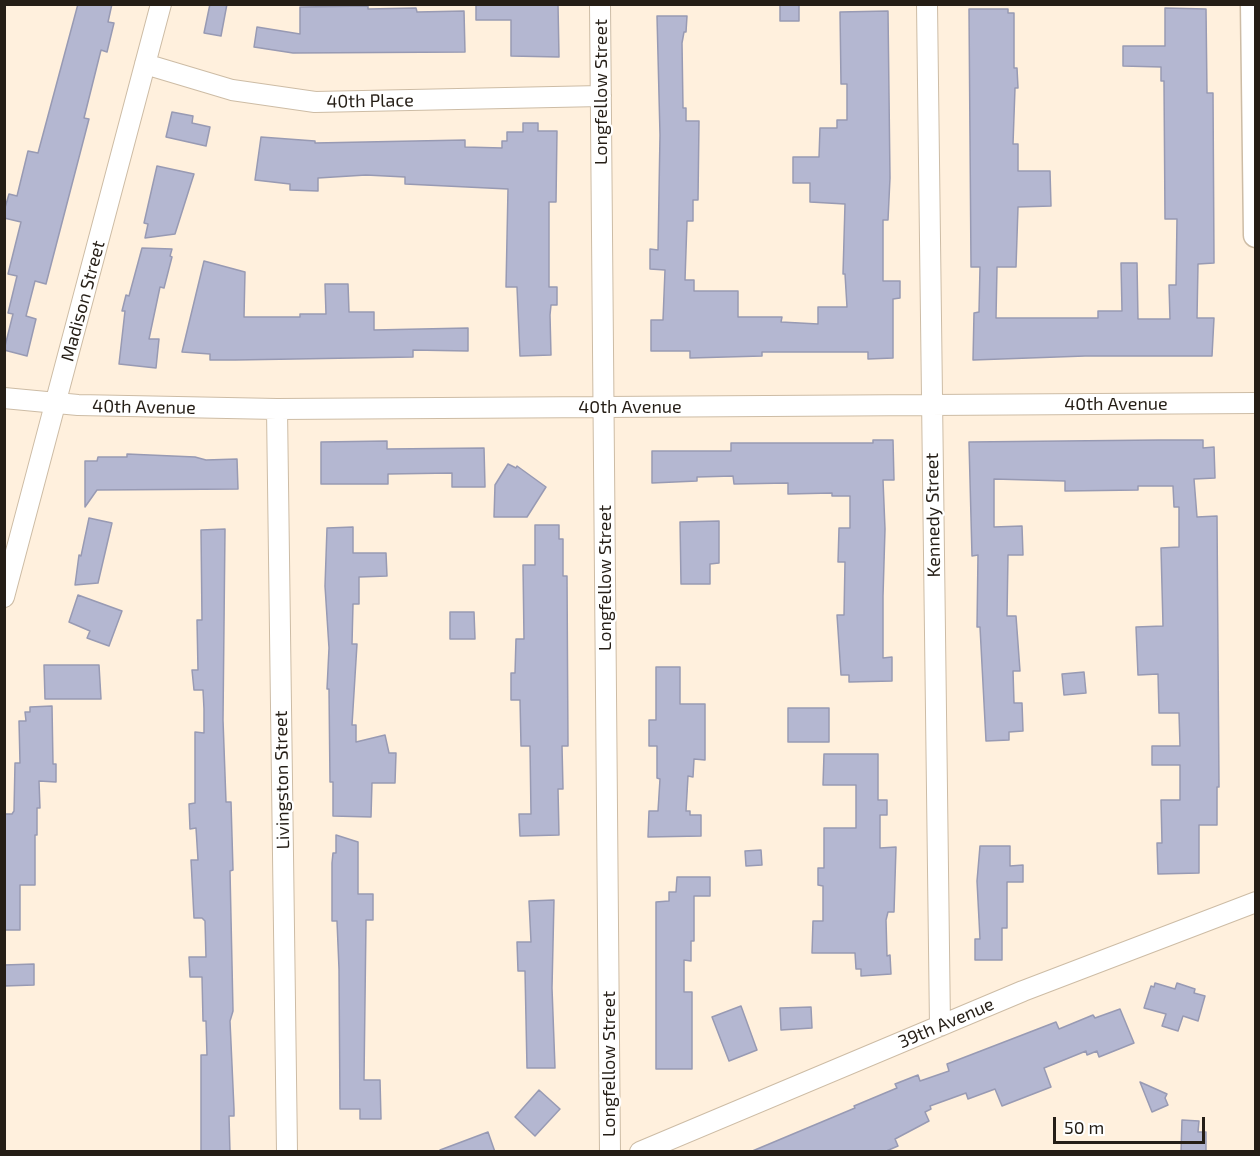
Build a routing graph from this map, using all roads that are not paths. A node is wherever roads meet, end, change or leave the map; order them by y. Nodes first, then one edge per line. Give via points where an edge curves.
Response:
1 (160, 4) edge
2 (600, 4) edge
3 (927, 4) edge
4 (1253, 4) edge
5 (145, 64) junction
6 (601, 96) junction
7 (1256, 235) edge
8 (4, 398) edge
9 (1256, 403) edge
10 (56, 404) junction
11 (931, 406) junction
12 (604, 407) junction
13 (277, 409) junction
14 (4, 597) edge
15 (1256, 902) edge
16 (940, 1026) junction
17 (287, 1152) edge
18 (610, 1152) edge
19 (640, 1152) edge

1 - 5 street, Madison Street
2 - 6 street, Longfellow Street
3 - 11 street, Kennedy Street
4 - 7 street
5 - 6 street, 40th Place via 232,90 315,102
5 - 10 street, Madison Street
6 - 12 street, Longfellow Street
8 - 10 street, 40th Avenue
9 - 11 street, 40th Avenue
10 - 13 street, 40th Avenue
10 - 14 street, Madison Street
11 - 12 street, 40th Avenue
11 - 16 street, Kennedy Street
12 - 13 street, 40th Avenue
12 - 18 street, Longfellow Street
13 - 17 street, Livingston Street
15 - 16 street, 39th Avenue
16 - 19 street, 39th Avenue

